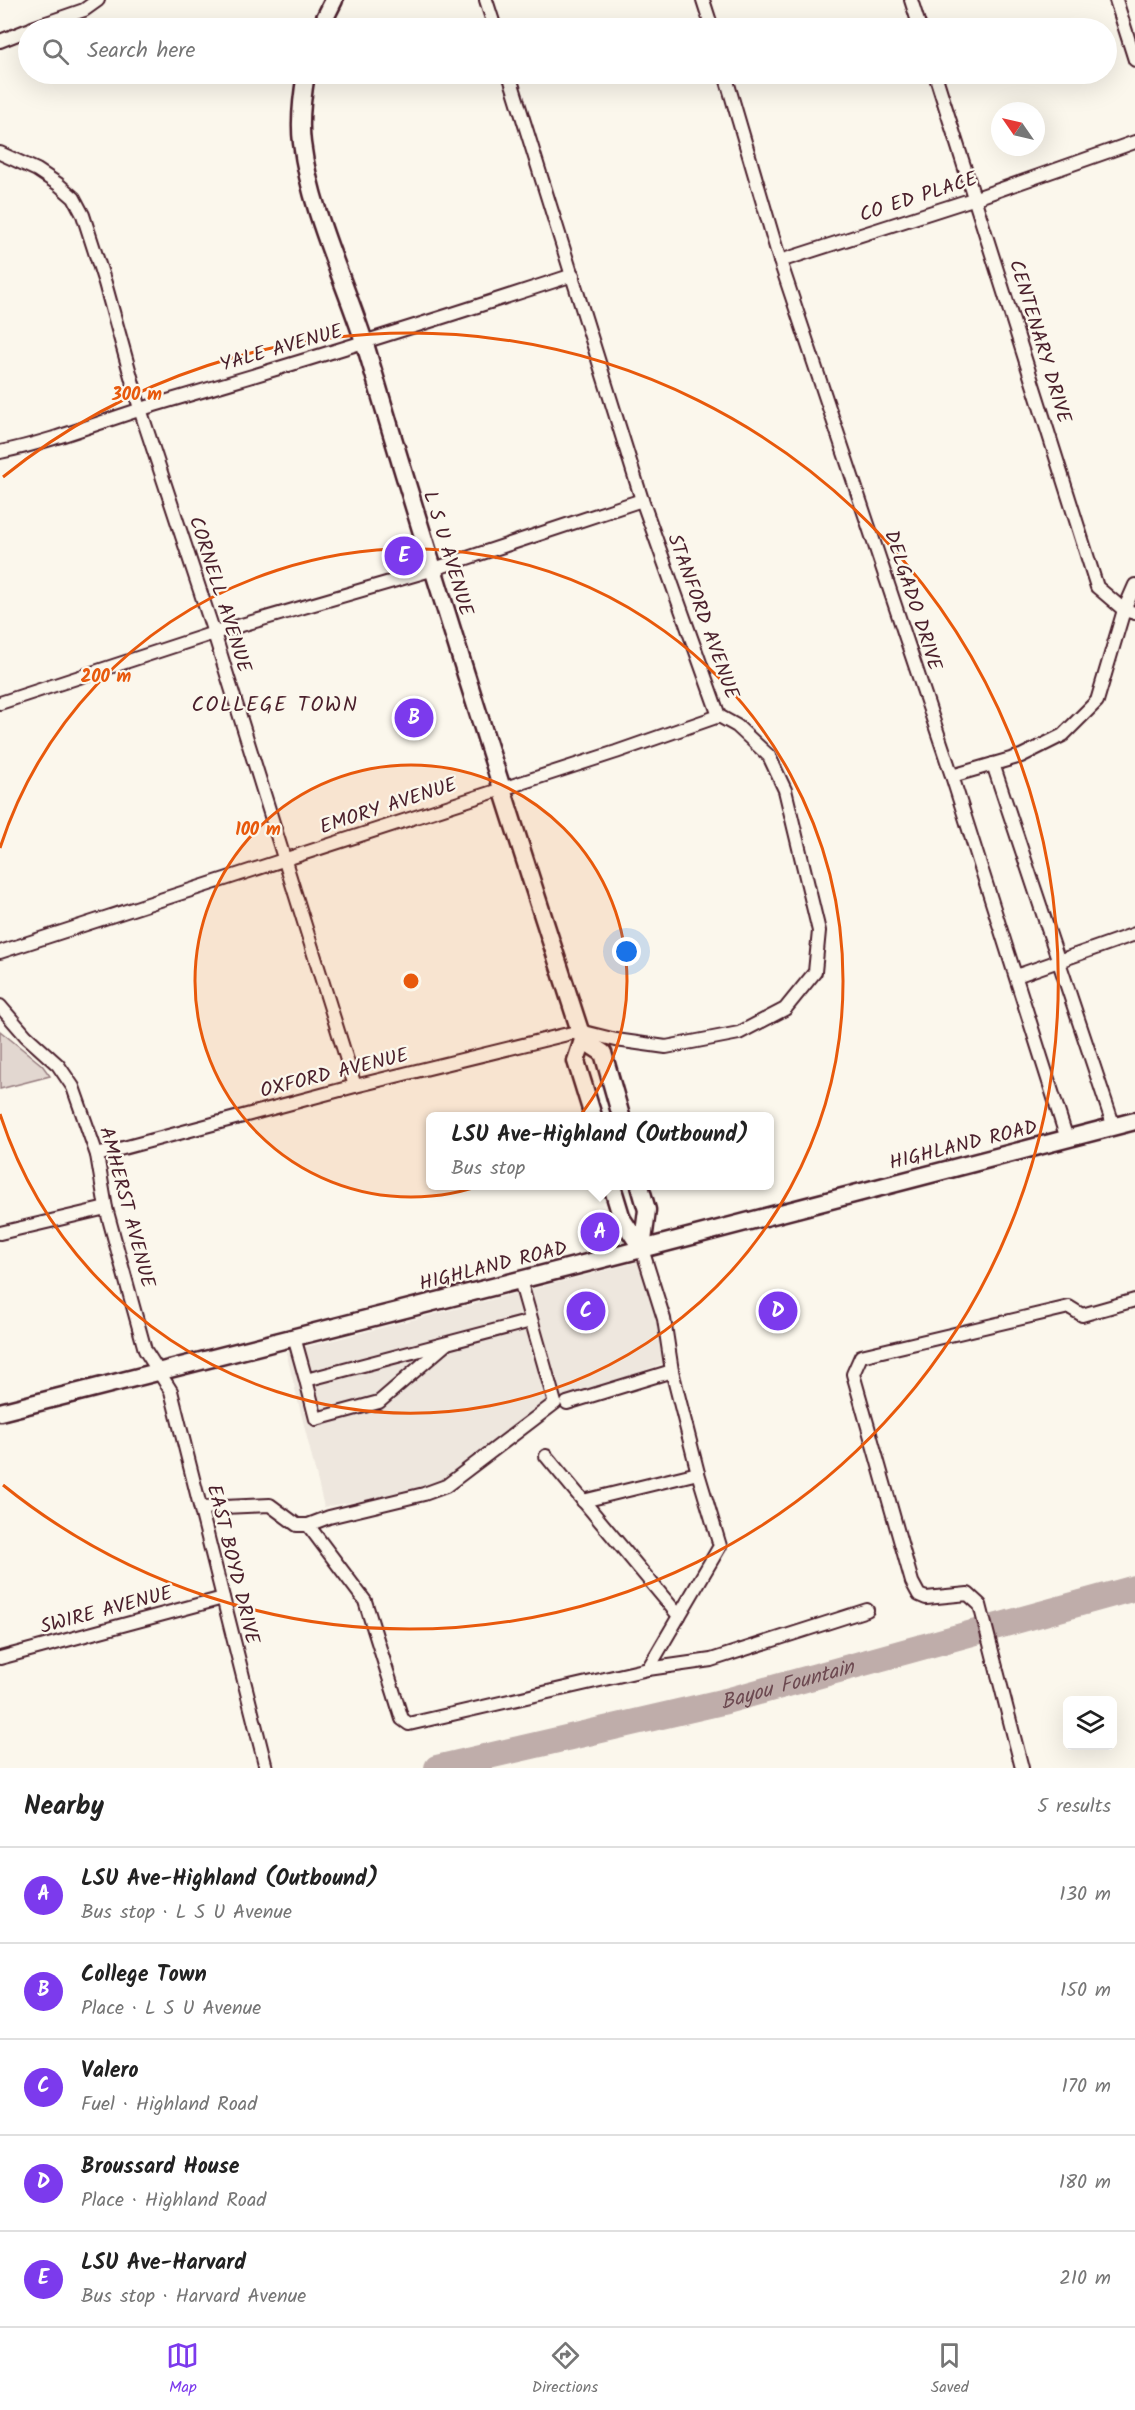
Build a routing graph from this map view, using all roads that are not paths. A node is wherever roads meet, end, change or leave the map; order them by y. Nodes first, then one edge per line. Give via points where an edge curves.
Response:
1 (98, 0) edge
2 (334, 0) edge
3 (486, 0) edge
4 (703, 0) edge
5 (911, 0) edge
6 (1116, 0) edge
7 (61, 18) edge
8 (325, 18) edge
9 (492, 18) edge
10 (709, 18) edge
11 (917, 18) edge
12 (18, 34) edge
13 (0, 41) edge
14 (1135, 60) edge
15 (305, 84) edge
16 (512, 84) edge
17 (728, 84) edge
18 (938, 84) edge
19 (1135, 142) edge
20 (0, 153) edge
21 (976, 198) junction
22 (780, 261) junction
23 (573, 275) junction
24 (364, 343) junction
25 (140, 409) junction
26 (0, 452) edge
27 (642, 500) junction
28 (431, 570) junction
29 (1135, 585) edge
30 (1130, 611) edge
31 (214, 633) junction
32 (0, 703) edge
33 (719, 716) junction
34 (993, 764) junction
35 (952, 776) junction
36 (501, 789) junction
37 (283, 860) junction
38 (1135, 934) edge
39 (0, 952) edge
40 (1057, 961) junction
41 (1016, 975) junction
42 (0, 1006) edge
43 (582, 1036) junction
44 (355, 1086) junction
45 (591, 1112) edge
46 (620, 1112) edge
47 (1135, 1121) edge
48 (1114, 1127) junction
49 (1066, 1139) junction
50 (97, 1155) junction
51 (613, 1190) edge
52 (641, 1190) edge
53 (106, 1208) junction
54 (0, 1233) edge
55 (642, 1249) junction
56 (520, 1280) junction
57 (1135, 1300) edge
58 (531, 1321) junction
59 (294, 1337) junction
60 (448, 1343) junction
61 (672, 1371) junction
62 (159, 1372) junction
63 (306, 1380) junction
64 (567, 1403) dead end
65 (0, 1412) edge
66 (546, 1456) dead end
67 (698, 1473) junction
68 (584, 1501) junction
69 (201, 1508) junction
70 (308, 1525) junction
71 (223, 1598) junction
72 (867, 1610) dead end
73 (679, 1616) junction
74 (0, 1658) edge
75 (648, 1668) junction
76 (267, 1768) edge
77 (1023, 1768) edge

1 - 7 street
2 - 8 street
3 - 9 street
4 - 10 street
5 - 11 street
6 - 14 street
12 - 13 street
15 - 24 street, L S U AVENUE via 300,122 307,169
16 - 23 street, STANFORD AVENUE
17 - 22 street, DELGADO DRIVE
18 - 21 street, CENTENARY DRIVE
19 - 21 street, CO ED PLACE
20 - 25 street, CORNELL AVENUE via 58,184 74,198 83,214
21 - 22 street, CO ED PLACE
21 - 30 street, CENTENARY DRIVE via 1097,587
22 - 35 street, DELGADO DRIVE
23 - 24 street, YALE AVENUE
23 - 27 street, STANFORD AVENUE
24 - 25 street, YALE AVENUE
24 - 28 street, L S U AVENUE
25 - 26 street, YALE AVENUE via 36,445
25 - 31 street, CORNELL AVENUE
27 - 28 street
27 - 33 street, STANFORD AVENUE
28 - 31 street
28 - 36 street, L S U AVENUE
29 - 30 street
30 - 34 street via 1097,701 1063,735 1021,756
31 - 32 street
31 - 37 street, CORNELL AVENUE
33 - 36 street, EMORY AVENUE
33 - 43 street, STANFORD AVENUE via 737,726 769,756 785,790 819,931 815,972 785,1010 739,1033 666,1047
34 - 35 street
34 - 40 street
35 - 41 street, DELGADO DRIVE
36 - 37 street, EMORY AVENUE
36 - 43 street, L S U AVENUE
37 - 39 street, EMORY AVENUE
37 - 44 street, CORNELL AVENUE
38 - 40 street
40 - 41 street
40 - 48 street
41 - 49 street, DELGADO DRIVE
42 - 50 street, AMHERST AVENUE via 58,1065 73,1087
43 - 44 street, OXFORD AVENUE
43 - 45 street, L S U AVENUE via 576,1061
43 - 46 street via 603,1053
44 - 50 street, OXFORD AVENUE
47 - 48 street, HIGHLAND ROAD
48 - 49 street, HIGHLAND ROAD
49 - 55 street, HIGHLAND ROAD
50 - 53 street, AMHERST AVENUE
51 - 55 street via 622,1219
52 - 55 street via 647,1210
53 - 54 street
53 - 62 street, AMHERST AVENUE via 145,1350
55 - 56 street, HIGHLAND ROAD
55 - 61 street via 664,1319
56 - 58 street
56 - 59 street, HIGHLAND ROAD
57 - 77 street via 1082,1315 1069,1307 861,1356 853,1374 912,1582 919,1595 926,1598 969,1594 980,1605
58 - 60 street
58 - 70 street via 555,1403 446,1486
59 - 62 street, HIGHLAND ROAD
59 - 63 street
60 - 63 street
60 - 63 street via 379,1402 316,1419
61 - 64 street
61 - 67 street
62 - 65 street, HIGHLAND ROAD
62 - 69 street, EAST BOYD DRIVE via 171,1391
66 - 68 street
67 - 68 street
67 - 73 street via 720,1546
68 - 73 street
69 - 70 street via 270,1505 297,1525
69 - 71 street, EAST BOYD DRIVE
70 - 75 street via 365,1601 402,1719 410,1724
71 - 74 street, SWIRE AVENUE
71 - 76 street, EAST BOYD DRIVE
72 - 75 street via 711,1660
73 - 75 street

